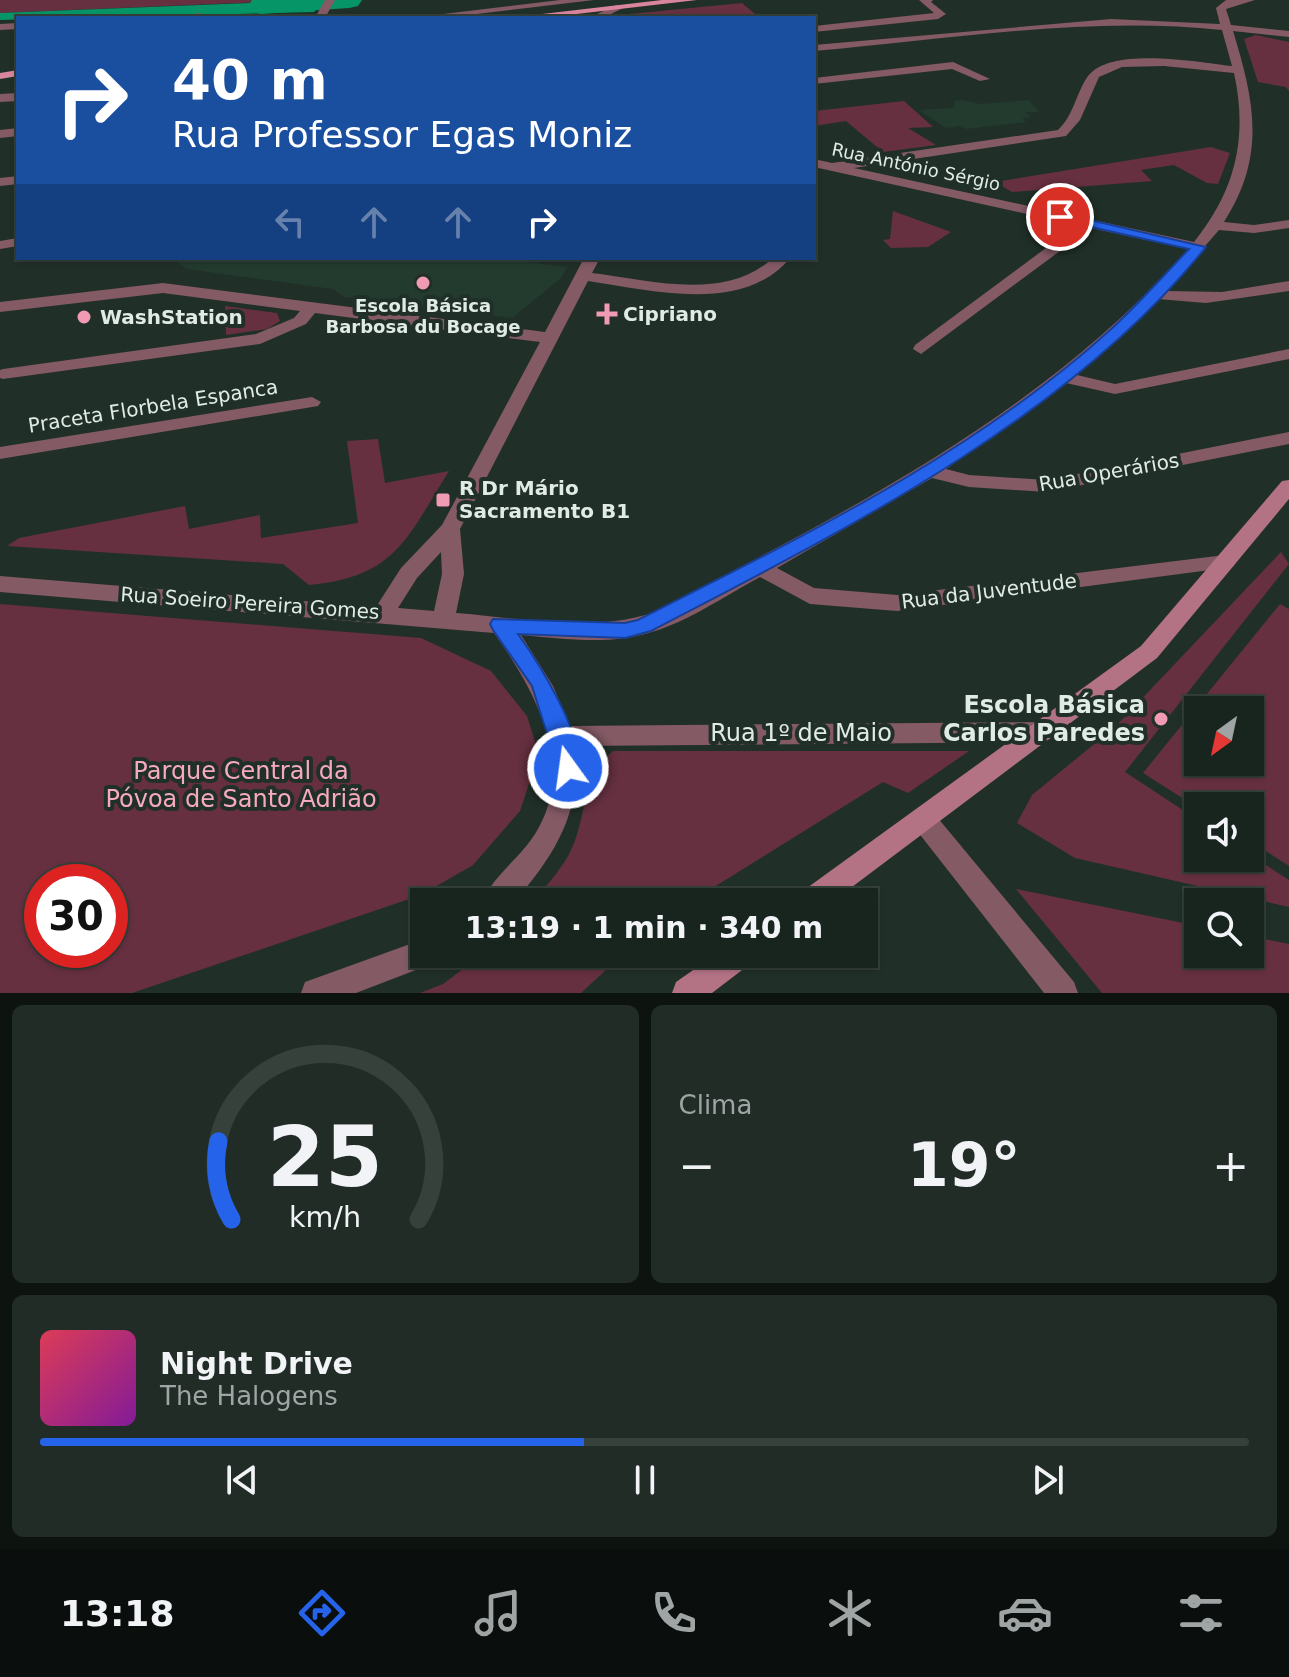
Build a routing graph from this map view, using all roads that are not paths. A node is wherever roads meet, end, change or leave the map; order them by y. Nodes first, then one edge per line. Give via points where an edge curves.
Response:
1 (330, 0) edge
2 (589, 0) edge
3 (692, 0) edge
4 (928, 0) edge
5 (1250, 0) edge
6 (660, 2) edge
7 (620, 7) junction
8 (325, 16) edge
9 (434, 16) edge
10 (553, 16) edge
11 (599, 16) edge
12 (1226, 27) junction
13 (816, 29) edge
14 (1289, 34) edge
15 (816, 48) edge
16 (1241, 70) junction
17 (984, 79) dead end
18 (816, 81) edge
19 (816, 163) edge
20 (832, 167) junction
21 (1088, 223) junction
22 (1289, 224) edge
23 (1215, 225) junction
24 (1199, 247) junction
25 (591, 260) edge
26 (780, 260) edge
27 (583, 276) junction
28 (1289, 286) edge
29 (1155, 294) junction
30 (0, 307) edge
31 (311, 307) junction
32 (549, 338) junction
33 (921, 349) dead end
34 (1289, 354) edge
35 (3, 374) dead end
36 (1063, 376) junction
37 (312, 402) dead end
38 (1289, 438) edge
39 (0, 453) edge
40 (928, 471) junction
41 (1289, 486) edge
42 (450, 529) junction
43 (1225, 562) junction
44 (759, 567) junction
45 (0, 584) edge
46 (384, 613) junction
47 (443, 621) junction
48 (500, 624) junction
49 (1041, 732) junction
50 (561, 736) junction
51 (923, 819) junction
52 (506, 888) edge
53 (829, 888) edge
54 (410, 958) edge
55 (721, 968) edge
56 (316, 993) edge
57 (687, 993) edge
58 (1063, 993) edge

1 - 8 street
2 - 9 street
3 - 6 main road
4 - 13 street via 923,1 941,14
5 - 12 street via 1224,4
6 - 7 main road
7 - 10 main road
7 - 11 street
12 - 14 street
12 - 15 street via 1077,23
12 - 16 street, Rua Soeiro Pereira Gomes
16 - 20 street via 1154,63 1111,66 1093,77 1077,119 1062,133
16 - 23 street, Rua Soeiro Pereira Gomes via 1248,108 1246,152
17 - 18 street via 953,65
19 - 20 street, Rua António Sérgio
20 - 21 street, Rua António Sérgio
21 - 24 street, Rua António Sérgio
21 - 33 street
22 - 23 street via 1254,229
23 - 24 street, Rua Soeiro Pereira Gomes
24 - 29 street, Rua Soeiro Pereira Gomes
25 - 27 street
26 - 27 street via 759,278 703,289
27 - 32 street
28 - 29 street via 1201,301
29 - 36 street, Rua Soeiro Pereira Gomes
30 - 31 street via 163,288
31 - 32 street
31 - 35 street via 300,321 260,339
32 - 42 street
34 - 36 street via 1115,389
36 - 40 street, Rua Soeiro Pereira Gomes
37 - 39 street, Praceta Florbela Espanca
38 - 40 street, Rua Operários via 1047,486 969,481
40 - 44 street, Rua Soeiro Pereira Gomes
41 - 43 street
42 - 46 street via 409,573
42 - 47 street via 453,574
43 - 44 street, Rua da Juventude via 897,603 810,596
43 - 49 street via 1149,652
44 - 48 street, Rua Soeiro Pereira Gomes via 664,618 625,631
45 - 46 street, Rua Soeiro Pereira Gomes
46 - 47 street, Rua Soeiro Pereira Gomes
47 - 48 street, Rua Soeiro Pereira Gomes
48 - 50 street via 542,683
49 - 50 street, Rua 1º de Maio
49 - 51 street
50 - 52 street via 568,768 555,823
51 - 53 street
51 - 58 street
54 - 56 street
55 - 57 street

